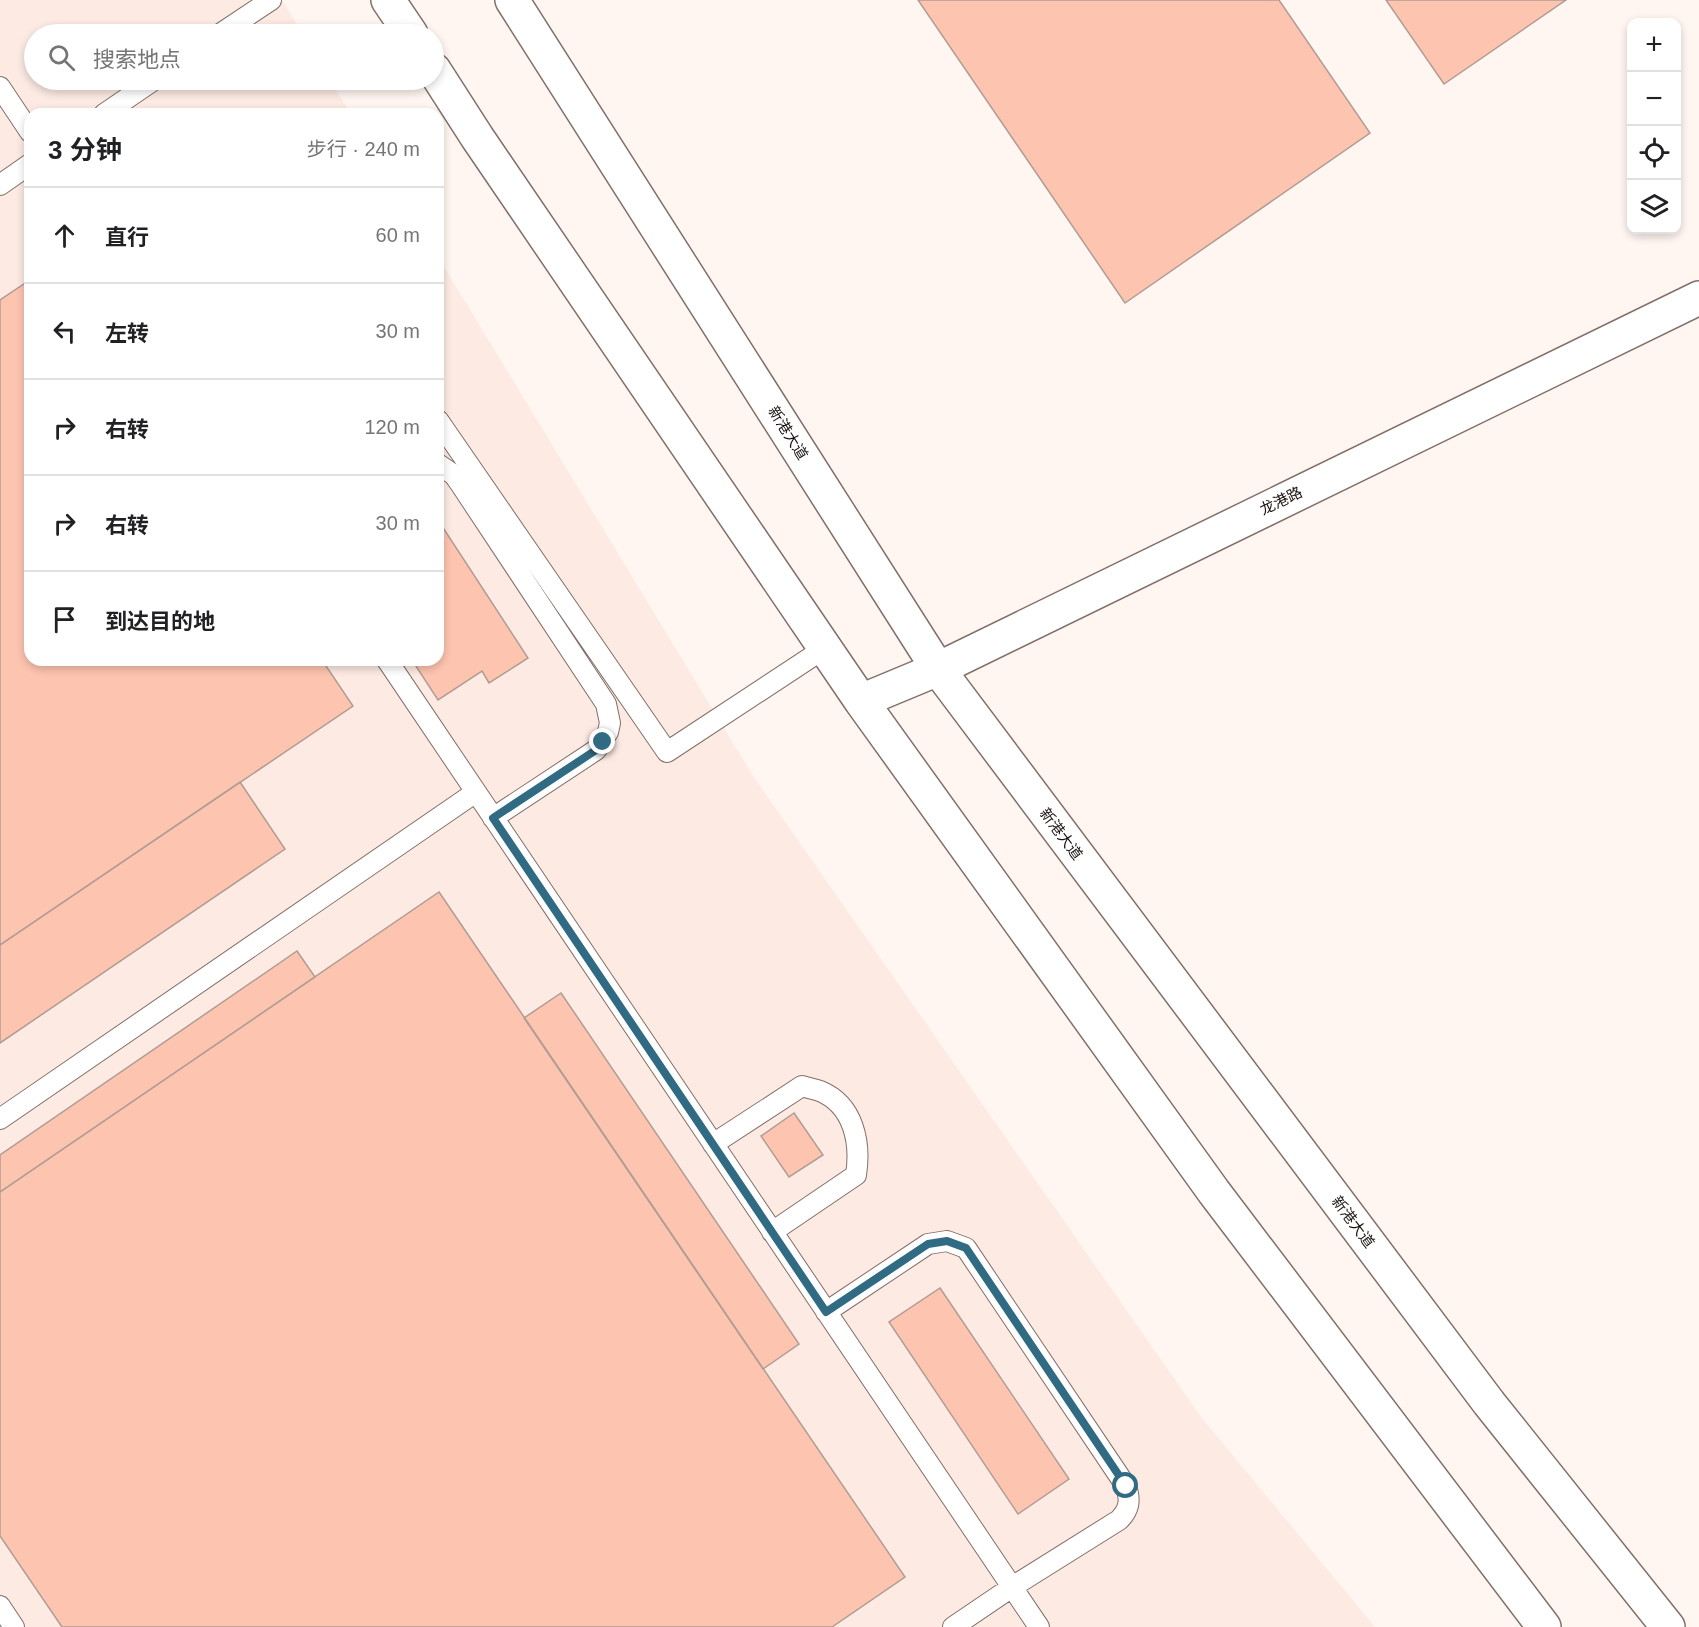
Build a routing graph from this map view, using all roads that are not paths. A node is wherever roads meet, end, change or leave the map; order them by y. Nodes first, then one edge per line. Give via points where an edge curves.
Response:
1 (271, 0) edge
2 (388, 0) edge
3 (512, 0) edge
4 (235, 24) edge
5 (404, 24) edge
6 (444, 86) edge
7 (0, 87) edge
8 (139, 90) edge
9 (113, 108) edge
10 (24, 123) edge
11 (24, 168) edge
12 (0, 185) edge
13 (1699, 298) edge
14 (444, 429) edge
15 (444, 468) edge
16 (825, 648) junction
17 (391, 666) edge
18 (938, 669) junction
19 (861, 701) junction
20 (476, 792) junction
21 (493, 818) junction
22 (0, 1119) edge
23 (713, 1144) junction
24 (772, 1232) junction
25 (826, 1312) junction
26 (1012, 1587) junction
27 (0, 1606) edge
28 (14, 1627) edge
29 (953, 1627) edge
30 (1039, 1627) edge
31 (1544, 1627) edge
32 (1668, 1627) edge

1 - 4 lane
2 - 5 main road
3 - 18 main road, 新港大道
6 - 16 main road
7 - 10 lane
8 - 9 lane
11 - 12 lane
13 - 18 main road, 龙港路
14 - 16 lane via 668,752
15 - 21 lane via 461,485 609,713 608,732 596,750
16 - 19 main road
17 - 20 lane
18 - 19 main road, 龙港路
18 - 32 main road, 新港大道 via 1489,1403
19 - 31 main road via 1214,1192
20 - 21 lane
20 - 22 lane
21 - 23 lane
23 - 24 lane
23 - 24 lane via 802,1086 821,1091 838,1103 849,1118 859,1146 856,1175
24 - 25 lane
25 - 26 lane
25 - 26 lane via 928,1244 956,1243 973,1256 1129,1494 1127,1512 1119,1520
26 - 29 lane
26 - 30 lane
27 - 28 lane

